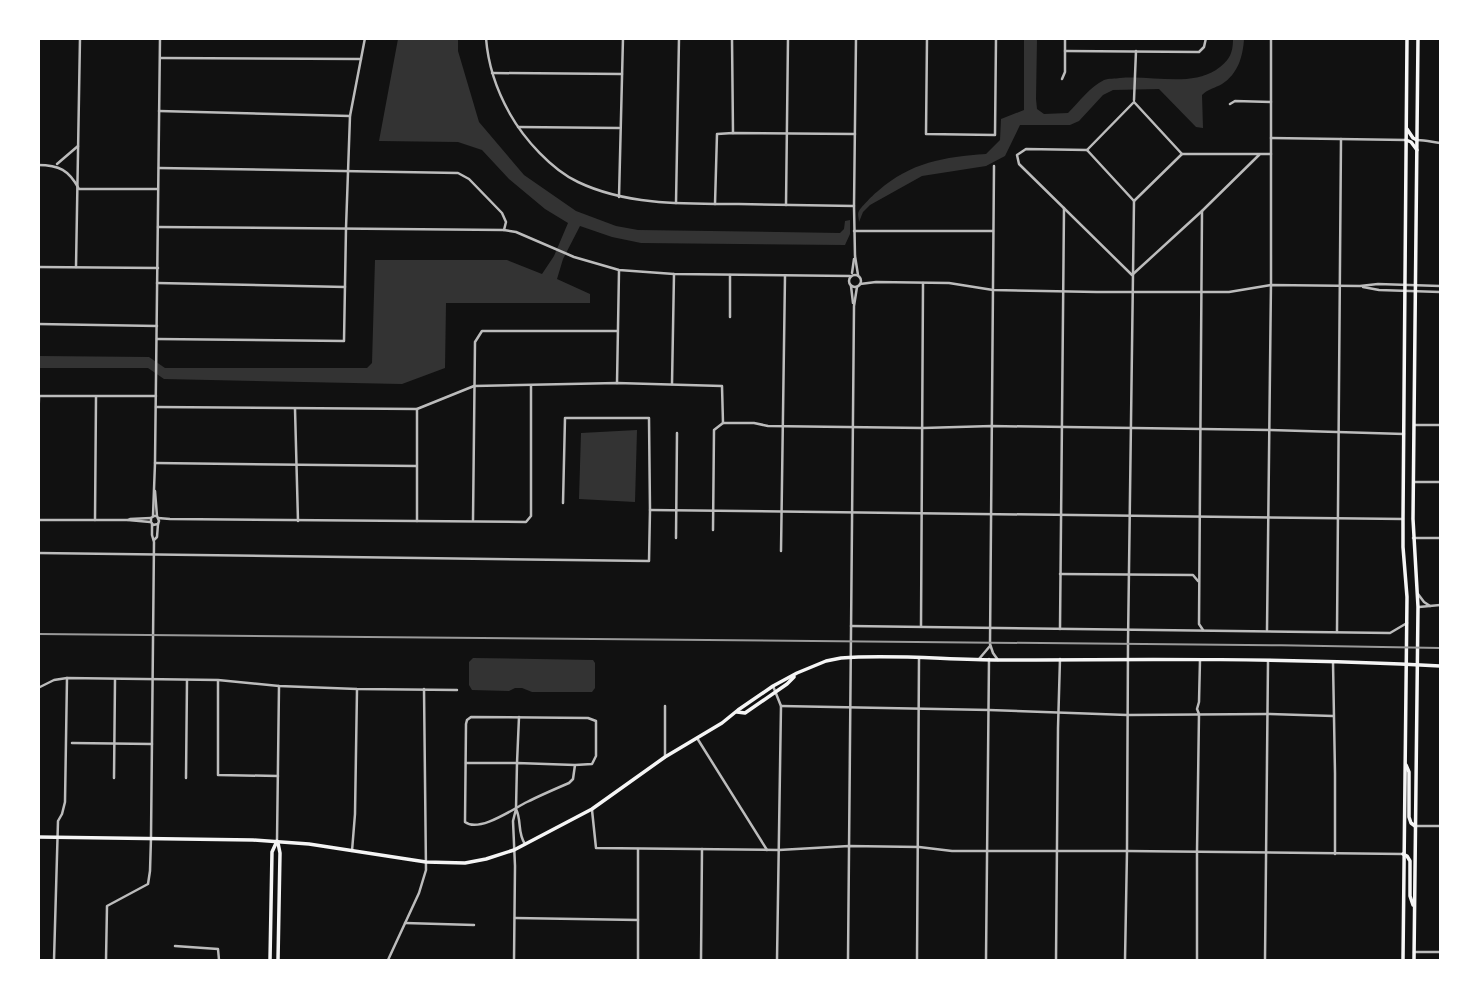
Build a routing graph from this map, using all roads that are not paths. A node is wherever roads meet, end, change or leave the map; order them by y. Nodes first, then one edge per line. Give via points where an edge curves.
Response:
1 (80, 38) edge
2 (160, 38) edge
3 (365, 38) edge
4 (486, 38) edge
5 (623, 38) edge
6 (678, 38) edge
7 (733, 38) edge
8 (788, 38) edge
9 (856, 38) edge
10 (927, 38) edge
11 (996, 38) edge
12 (1065, 38) edge
13 (1206, 38) edge
14 (1271, 38) edge
15 (1408, 38) edge
16 (1418, 38) edge
17 (1065, 51) junction
18 (1136, 51) junction
19 (160, 58) junction
20 (360, 60) junction
21 (492, 73) junction
22 (622, 74) junction
23 (1062, 79) dead end
24 (1134, 102) junction
25 (1271, 102) junction
26 (1230, 104) dead end
27 (159, 111) junction
28 (350, 116) junction
29 (518, 127) junction
30 (621, 128) junction
31 (1406, 129) junction
32 (733, 133) junction
33 (786, 133) junction
34 (855, 134) junction
35 (1271, 138) junction
36 (1341, 139) junction
37 (1406, 140) junction
38 (1417, 140) junction
39 (1440, 143) edge
40 (79, 146) junction
41 (1087, 150) junction
42 (1417, 151) junction
43 (1182, 154) junction
44 (1260, 154) junction
45 (1271, 154) junction
46 (38, 165) edge
47 (56, 165) junction
48 (994, 166) dead end
49 (159, 168) junction
50 (347, 171) junction
51 (79, 189) junction
52 (157, 189) junction
53 (620, 197) junction
54 (1134, 201) junction
55 (677, 203) junction
56 (715, 204) junction
57 (786, 205) junction
58 (854, 205) junction
59 (1064, 208) junction
60 (1202, 211) junction
61 (158, 227) junction
62 (346, 228) junction
63 (504, 230) junction
64 (854, 231) junction
65 (993, 232) junction
66 (855, 256) junction
67 (38, 267) edge
68 (76, 267) junction
69 (158, 268) junction
70 (619, 270) junction
71 (674, 274) junction
72 (730, 275) junction
73 (851, 275) junction
74 (1132, 275) junction
75 (785, 276) junction
76 (835, 276) junction
77 (859, 276) junction
78 (876, 282) junction
79 (158, 283) junction
80 (923, 283) junction
81 (850, 284) junction
82 (1405, 284) junction
83 (859, 285) junction
84 (1271, 285) junction
85 (1416, 285) junction
86 (1340, 286) junction
87 (1360, 286) junction
88 (1440, 286) edge
89 (345, 287) junction
90 (993, 289) junction
91 (1405, 290) junction
92 (1063, 291) junction
93 (1132, 291) junction
94 (1416, 291) junction
95 (1201, 292) junction
96 (1440, 292) edge
97 (854, 306) junction
98 (730, 317) dead end
99 (38, 324) edge
100 (157, 326) junction
101 (617, 331) junction
102 (157, 339) junction
103 (617, 383) junction
104 (672, 384) junction
105 (474, 386) junction
106 (531, 386) junction
107 (39, 396) edge
108 (156, 396) junction
109 (96, 397) junction
110 (156, 407) junction
111 (295, 408) junction
112 (417, 409) junction
113 (723, 423) junction
114 (38, 425) edge
115 (1415, 425) junction
116 (1440, 425) edge
117 (783, 426) junction
118 (992, 426) junction
119 (1061, 427) junction
120 (853, 428) junction
121 (923, 428) junction
122 (1130, 428) junction
123 (1200, 429) junction
124 (1269, 430) junction
125 (677, 433) dead end
126 (1338, 433) junction
127 (1404, 434) junction
128 (1415, 442) junction
129 (155, 463) junction
130 (297, 465) junction
131 (416, 466) junction
132 (1414, 482) junction
133 (1440, 482) edge
134 (563, 503) dead end
135 (650, 510) junction
136 (677, 510) junction
137 (713, 510) junction
138 (781, 512) junction
139 (852, 512) junction
140 (922, 513) junction
141 (991, 515) junction
142 (1060, 516) junction
143 (1129, 516) junction
144 (1200, 516) junction
145 (1269, 516) junction
146 (1338, 519) junction
147 (1403, 519) junction
148 (38, 520) edge
149 (95, 520) junction
150 (155, 520) junction
151 (298, 521) junction
152 (416, 521) junction
153 (472, 522) junction
154 (1403, 529) junction
155 (713, 530) dead end
156 (676, 538) dead end
157 (1413, 538) junction
158 (1440, 538) edge
159 (781, 551) dead end
160 (38, 553) edge
161 (154, 554) junction
162 (1199, 568) junction
163 (1060, 574) junction
164 (1128, 574) junction
165 (1193, 575) junction
166 (1199, 582) junction
167 (1417, 593) junction
168 (1407, 597) junction
169 (1430, 606) junction
170 (1440, 606) edge
171 (1418, 607) junction
172 (1407, 623) junction
173 (1199, 624) junction
174 (851, 626) junction
175 (920, 628) junction
176 (990, 628) junction
177 (1060, 629) junction
178 (1128, 629) junction
179 (1194, 630) junction
180 (1203, 630) junction
181 (1267, 630) junction
182 (1337, 632) junction
183 (990, 646) junction
184 (851, 657) junction
185 (919, 658) junction
186 (1060, 658) junction
187 (979, 659) junction
188 (989, 659) junction
189 (1127, 659) junction
190 (998, 660) junction
191 (1200, 660) junction
192 (1268, 661) junction
193 (1333, 662) junction
194 (1405, 665) junction
195 (1417, 665) junction
196 (1440, 666) edge
197 (797, 673) junction
198 (67, 678) junction
199 (115, 679) junction
200 (152, 679) junction
201 (187, 680) junction
202 (218, 680) junction
203 (773, 686) junction
204 (279, 687) junction
205 (38, 688) edge
206 (357, 689) junction
207 (424, 689) junction
208 (457, 690) dead end
209 (775, 692) junction
210 (665, 706) dead end
211 (780, 706) junction
212 (850, 708) junction
213 (919, 710) junction
214 (989, 710) junction
215 (737, 712) junction
216 (1059, 713) junction
217 (1199, 714) junction
218 (1268, 714) junction
219 (1127, 715) junction
220 (1333, 716) junction
221 (519, 717) junction
222 (697, 738) junction
223 (72, 743) dead end
224 (114, 744) junction
225 (152, 744) junction
226 (665, 757) junction
227 (466, 763) junction
228 (517, 763) junction
229 (1405, 764) junction
230 (575, 765) junction
231 (278, 776) junction
232 (114, 778) dead end
233 (186, 778) dead end
234 (516, 809) junction
235 (592, 809) junction
236 (1415, 826) junction
237 (1440, 827) edge
238 (38, 837) edge
239 (57, 838) junction
240 (151, 838) junction
241 (277, 841) junction
242 (525, 844) junction
243 (849, 846) junction
244 (919, 847) junction
245 (638, 849) junction
246 (702, 849) junction
247 (514, 850) junction
248 (767, 850) junction
249 (779, 850) junction
250 (352, 851) junction
251 (988, 851) junction
252 (1127, 851) junction
253 (1057, 852) junction
254 (1197, 852) junction
255 (1267, 853) junction
256 (1335, 854) junction
257 (1403, 854) junction
258 (426, 862) junction
259 (1414, 906) junction
260 (514, 918) junction
261 (638, 920) junction
262 (405, 923) junction
263 (474, 925) dead end
264 (1403, 945) junction
265 (175, 946) dead end
266 (1414, 952) junction
267 (1440, 952) edge
268 (54, 961) edge
269 (106, 961) edge
270 (219, 961) edge
271 (270, 961) edge
272 (278, 961) edge
273 (388, 961) edge
274 (514, 961) edge
275 (638, 961) edge
276 (701, 961) edge
277 (778, 961) edge
278 (848, 961) edge
279 (918, 961) edge
280 (986, 961) edge
281 (1056, 961) edge
282 (1125, 961) edge
283 (1197, 961) edge
284 (1265, 961) edge
285 (1403, 961) edge
286 (1414, 961) edge

1 - 40 street
2 - 19 street
3 - 20 street
4 - 21 street
5 - 22 street
6 - 55 street
7 - 32 street
8 - 33 street
9 - 34 street
10 - 11 street via 926,134 995,135
12 - 17 street
13 - 18 street via 1199,52
14 - 25 street
15 - 31 main road
16 - 38 main road
17 - 18 street
17 - 23 street
18 - 24 street
19 - 20 street
19 - 27 street
20 - 28 street
21 - 22 street
21 - 29 street
22 - 30 street
24 - 41 street
24 - 43 street
25 - 26 street
25 - 35 street
27 - 28 street
27 - 49 street
28 - 50 street
29 - 30 street
29 - 53 street via 547,160 576,181
30 - 53 street
31 - 37 main road
31 - 38 main road
32 - 33 street
32 - 56 street via 717,134
33 - 34 street
33 - 57 street
34 - 58 street
35 - 36 street
35 - 45 street
36 - 37 street
36 - 86 street
37 - 42 main road
37 - 82 main road
38 - 39 street
38 - 42 main road
40 - 47 street
40 - 51 street
41 - 54 street
41 - 59 street via 1026,149 1017,155 1020,164
42 - 85 main road
43 - 44 street
43 - 54 street
44 - 45 street
44 - 60 street
45 - 84 street
46 - 47 street
47 - 51 street
48 - 65 street
49 - 50 street
49 - 52 street
50 - 62 street
50 - 63 street via 458,173 505,218
51 - 52 street
51 - 68 street
52 - 61 street
53 - 55 street
54 - 74 street
55 - 56 street
56 - 57 street
57 - 58 street
58 - 64 street
59 - 74 street
59 - 92 street
60 - 74 street
60 - 95 street
61 - 62 street
61 - 69 street
62 - 63 street
62 - 89 street
63 - 70 street
64 - 65 street
64 - 66 street
65 - 90 street
66 - 73 street
66 - 77 street
67 - 68 street
68 - 69 street
69 - 79 street
70 - 71 street
70 - 101 street
71 - 72 street
71 - 104 street
72 - 75 street
72 - 98 street
73 - 76 street
73 - 77 street
73 - 81 street
74 - 93 street
75 - 76 street
75 - 117 street
76 - 81 street
77 - 78 street
77 - 83 street
78 - 80 street
78 - 83 street
79 - 89 street
79 - 100 street
80 - 90 street
80 - 121 street
81 - 83 street
81 - 97 street
82 - 85 street
82 - 87 street
82 - 91 main road
83 - 97 street
84 - 86 street
84 - 95 street
84 - 124 street
85 - 88 street
85 - 94 main road
86 - 87 street
86 - 126 street
87 - 91 street
89 - 102 street via 344,341
90 - 92 street
90 - 118 street
91 - 94 street
91 - 127 main road
92 - 93 street
92 - 119 street
93 - 95 street
93 - 122 street
94 - 96 street
94 - 115 main road
95 - 123 street
97 - 120 street
99 - 100 street
100 - 102 street
101 - 103 street
101 - 105 street via 482,331 475,342
102 - 108 street
103 - 104 street
103 - 106 street
104 - 113 street via 722,386
105 - 106 street
105 - 112 street
105 - 153 street
106 - 153 street via 531,516 526,522
107 - 109 street
107 - 114 street
108 - 109 street
108 - 110 street
109 - 149 street
110 - 111 street
110 - 129 street
111 - 112 street
111 - 130 street
112 - 131 street
113 - 117 street
113 - 137 street via 714,430
115 - 116 street
115 - 128 main road
117 - 120 street
117 - 138 street
118 - 119 street
118 - 121 street
118 - 141 street
119 - 122 street
119 - 142 street
120 - 121 street
120 - 139 street
121 - 140 street
122 - 123 street
122 - 143 street
123 - 124 street
123 - 144 street
124 - 126 street
124 - 145 street
125 - 136 street
126 - 127 street
126 - 146 street
127 - 128 main road
127 - 147 main road
128 - 132 main road
129 - 130 street
129 - 150 street
130 - 131 street
130 - 151 street
131 - 152 street
132 - 133 street
132 - 157 main road
134 - 135 street via 565,418 649,418
135 - 136 street
135 - 161 street via 649,561
136 - 137 street
136 - 156 street
137 - 138 street
137 - 155 street
138 - 139 street
138 - 159 street
139 - 140 street
139 - 174 street
140 - 141 street
140 - 175 street
141 - 142 street
141 - 176 street
142 - 143 street
142 - 163 street
143 - 144 street
143 - 164 street
144 - 145 street
144 - 162 street
145 - 146 street
145 - 181 street
146 - 147 street
146 - 182 street
147 - 154 main road
148 - 149 street
149 - 150 street
150 - 151 street
150 - 161 street
151 - 152 street
152 - 153 street
154 - 157 main road
154 - 168 main road
157 - 158 street
157 - 167 main road
160 - 161 street
161 - 200 street
162 - 165 street
162 - 166 street
163 - 164 street
163 - 177 street
164 - 165 street
164 - 178 street
165 - 166 street
166 - 173 street
167 - 169 street
167 - 171 main road
168 - 171 main road
168 - 172 main road
169 - 170 street
169 - 171 street
171 - 195 main road
172 - 182 street via 1390,633
172 - 194 main road
173 - 179 street
173 - 180 street
174 - 175 street
174 - 184 street
175 - 176 street
176 - 177 street
176 - 183 street
177 - 178 street
178 - 179 street
178 - 189 street
179 - 180 street
180 - 181 street
181 - 182 street
183 - 187 street
183 - 190 street
184 - 185 main road
184 - 197 main road
184 - 212 street
185 - 187 main road
185 - 213 street
186 - 189 main road
186 - 190 main road
186 - 216 street
187 - 188 main road
188 - 190 main road
188 - 214 street
189 - 191 main road
189 - 219 street
191 - 192 main road
191 - 217 street
192 - 193 main road
192 - 218 street
193 - 194 main road
193 - 220 street
194 - 195 main road
194 - 229 main road
195 - 196 main road
195 - 236 main road
197 - 203 main road
197 - 209 main road
198 - 199 street
198 - 205 street
198 - 239 street via 65,802
199 - 200 street
199 - 224 street
200 - 201 street
200 - 225 street
201 - 202 street
201 - 233 street
202 - 204 street
202 - 231 street via 218,775
203 - 209 street
203 - 215 main road
204 - 206 street
204 - 231 street
206 - 207 street
206 - 250 street
207 - 208 street
207 - 258 street
209 - 211 street
209 - 215 main road via 745,713
210 - 226 street
211 - 212 street
211 - 249 street
212 - 213 street
212 - 243 street
213 - 214 street
213 - 244 street
214 - 216 street
214 - 251 street
215 - 222 main road
216 - 219 street
216 - 253 street
217 - 218 street
217 - 219 street
217 - 254 street
218 - 220 street
218 - 255 street
219 - 252 street
220 - 256 street
221 - 227 street via 469,718
221 - 228 street
221 - 230 street via 594,719 595,760
222 - 226 main road
222 - 248 street
223 - 224 street
224 - 225 street
224 - 232 street
225 - 240 street
226 - 235 main road
227 - 228 street
227 - 234 street via 466,824 494,820
228 - 230 street
228 - 234 street
229 - 236 main road via 1409,821
229 - 257 main road
230 - 234 street via 571,781
231 - 241 street
234 - 242 street
234 - 247 street
235 - 242 main road
235 - 245 street via 596,848
236 - 237 street
236 - 259 main road
238 - 239 main road
239 - 240 main road
239 - 268 street
240 - 241 main road
240 - 269 street via 148,884 107,906
241 - 250 main road
241 - 271 main road via 272,852
241 - 272 main road
242 - 247 main road
243 - 244 street
243 - 249 street
243 - 278 street
244 - 251 street
244 - 279 street
245 - 246 street
245 - 261 street
246 - 248 street
246 - 276 street
247 - 258 main road via 465,863
247 - 260 street
248 - 249 street
249 - 277 street
250 - 258 main road
251 - 253 street
251 - 280 street
252 - 253 street
252 - 254 street
252 - 282 street
253 - 281 street
254 - 255 street
254 - 283 street
255 - 256 street
255 - 284 street
256 - 257 street
257 - 259 main road via 1410,861
257 - 264 main road
258 - 262 street
259 - 266 main road
260 - 261 street
260 - 274 street
261 - 275 street
262 - 263 street
262 - 273 street
264 - 266 main road
264 - 285 main road
265 - 270 street via 218,949
266 - 267 street
266 - 286 main road

